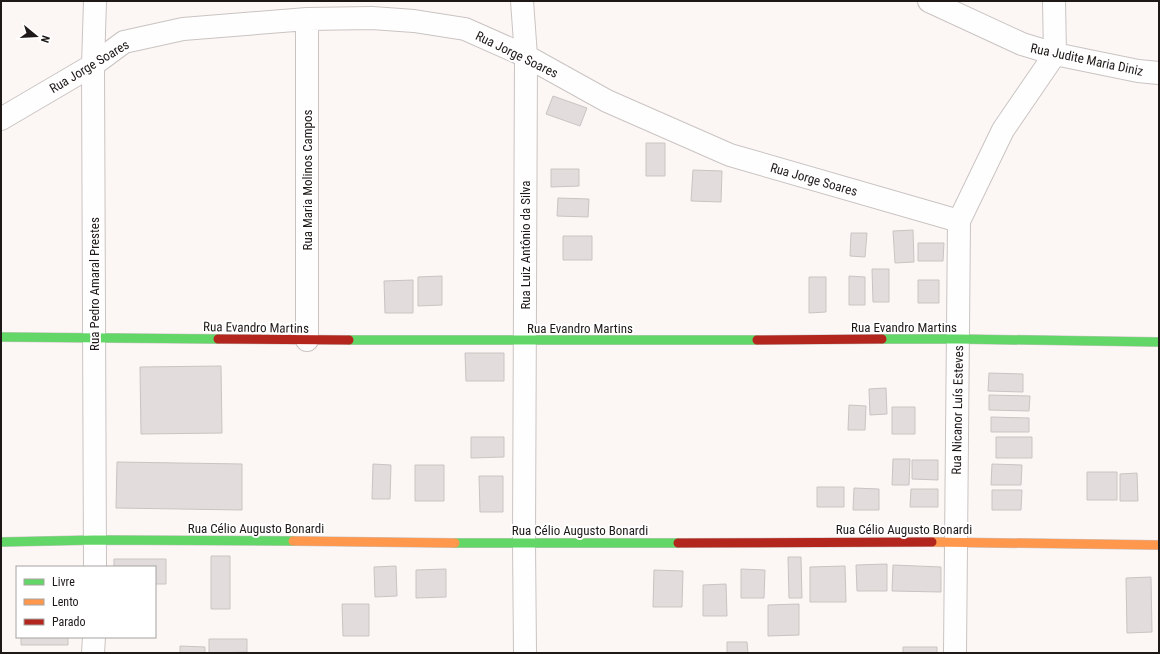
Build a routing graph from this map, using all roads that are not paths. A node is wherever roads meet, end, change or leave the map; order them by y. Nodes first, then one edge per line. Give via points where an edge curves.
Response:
1 (95, 1) edge
2 (929, 1) edge
3 (1054, 1) edge
4 (522, 3) edge
5 (308, 19) junction
6 (1055, 54) junction
7 (526, 56) junction
8 (93, 65) junction
9 (1159, 73) edge
10 (1, 119) edge
11 (959, 221) junction
12 (1, 337) edge
13 (94, 338) junction
14 (958, 339) junction
15 (307, 340) junction
16 (525, 341) junction
17 (1159, 342) edge
18 (95, 540) junction
19 (1, 542) edge
20 (956, 542) junction
21 (524, 543) junction
22 (1159, 545) edge
23 (95, 566) edge
24 (94, 638) edge
25 (93, 653) edge
26 (525, 653) edge
27 (955, 653) edge

1 - 8 street, Rua Pedro Amaral Prestes
2 - 6 street, Rua Judite Maria Diniz via 1022,44
3 - 6 street
4 - 7 street, Rua Luiz Antônio da Silva
5 - 7 street, Rua Jorge Soares via 372,18 465,29
5 - 8 street, Rua Jorge Soares via 175,31 124,42
5 - 15 street, Rua Maria Molinos Campos
6 - 9 street, Rua Judite Maria Diniz
6 - 11 street, Rua Nicanor Luís Esteves via 1003,130
7 - 11 street, Rua Jorge Soares via 607,101 730,155
7 - 16 street, Rua Luiz Antônio da Silva
8 - 10 street, Rua Jorge Soares
8 - 13 street, Rua Pedro Amaral Prestes
11 - 14 street, Rua Nicanor Luís Esteves
12 - 13 street, Rua Evandro Martins
13 - 15 street, Rua Evandro Martins
13 - 18 street, Rua Pedro Amaral Prestes
14 - 16 street, Rua Evandro Martins
14 - 17 street, Rua Evandro Martins
14 - 20 street, Rua Nicanor Luís Esteves
15 - 16 street, Rua Evandro Martins
16 - 21 street, Rua Luiz Antônio da Silva
18 - 19 street, Rua Célio Augusto Bonardi
18 - 21 street, Rua Célio Augusto Bonardi
18 - 23 street, Rua Pedro Amaral Prestes
20 - 21 street, Rua Célio Augusto Bonardi
20 - 22 street, Rua Célio Augusto Bonardi
20 - 27 street, Rua Nicanor Luís Esteves
21 - 26 street, Rua Luiz Antônio da Silva
24 - 25 street

